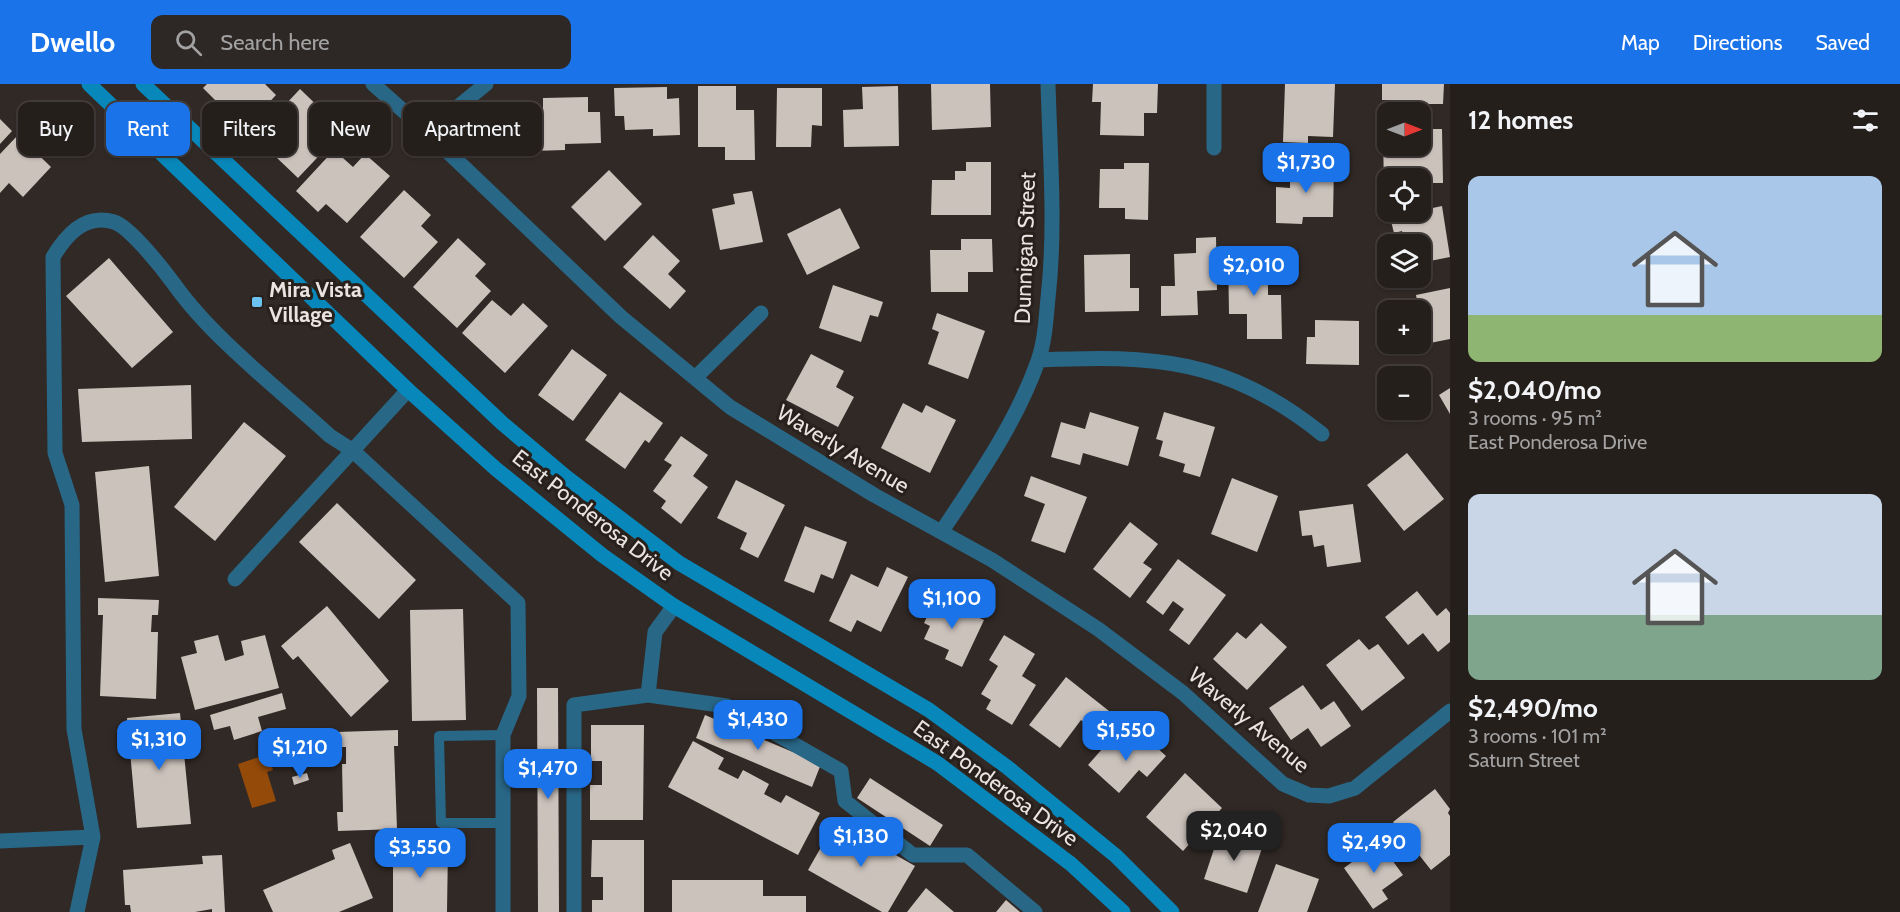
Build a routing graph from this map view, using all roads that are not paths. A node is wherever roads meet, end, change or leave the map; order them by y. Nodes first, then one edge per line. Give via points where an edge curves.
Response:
1 (89, 84) edge
2 (143, 84) edge
3 (373, 84) edge
4 (486, 84) edge
5 (1048, 84) edge
6 (1214, 84) edge
7 (464, 102) edge
8 (403, 111) edge
9 (1214, 148) dead end
10 (452, 156) edge
11 (761, 313) dead end
12 (1039, 360) junction
13 (695, 378) junction
14 (408, 390) junction
15 (1322, 434) dead end
16 (352, 450) junction
17 (942, 531) junction
18 (235, 579) dead end
19 (674, 606) junction
20 (648, 695) junction
21 (1450, 711) edge
22 (502, 735) junction
23 (502, 823) junction
24 (93, 837) junction
25 (0, 841) edge
26 (77, 912) edge
27 (502, 912) edge
28 (574, 912) edge
29 (1035, 912) edge
30 (1123, 912) edge
31 (1172, 912) edge

1 - 14 main road, East Ponderosa Drive
2 - 31 main road, East Ponderosa Drive via 502,423 566,477 679,563 928,710 1007,767 1116,856
3 - 8 street, Waverly Avenue
4 - 7 street
5 - 12 street, Dunnigan Street via 1053,221 1045,332
6 - 9 street
10 - 13 street, Waverly Avenue via 621,317
11 - 13 street
12 - 15 street via 1146,358 1212,372 1274,400
12 - 17 street, Dunnigan Street via 998,446
13 - 17 street, Waverly Avenue via 798,451
14 - 16 street
14 - 19 main road, East Ponderosa Drive via 496,469 602,555
16 - 18 street
16 - 22 street via 518,603 519,696
16 - 24 street via 330,436 198,315 160,263 116,222 98,220 81,225 64,238 53,257 55,453 72,505 74,729
17 - 21 street, Waverly Avenue via 1002,566 1136,656 1284,784 1309,795 1329,796 1355,788
19 - 20 street via 655,632
19 - 30 main road, East Ponderosa Drive via 937,763 1071,864
20 - 28 street via 574,705
20 - 29 street via 727,706 841,771 845,801 913,855 967,855
22 - 23 street
22 - 23 lane via 439,736 441,824
23 - 27 street
24 - 25 street
24 - 26 street

